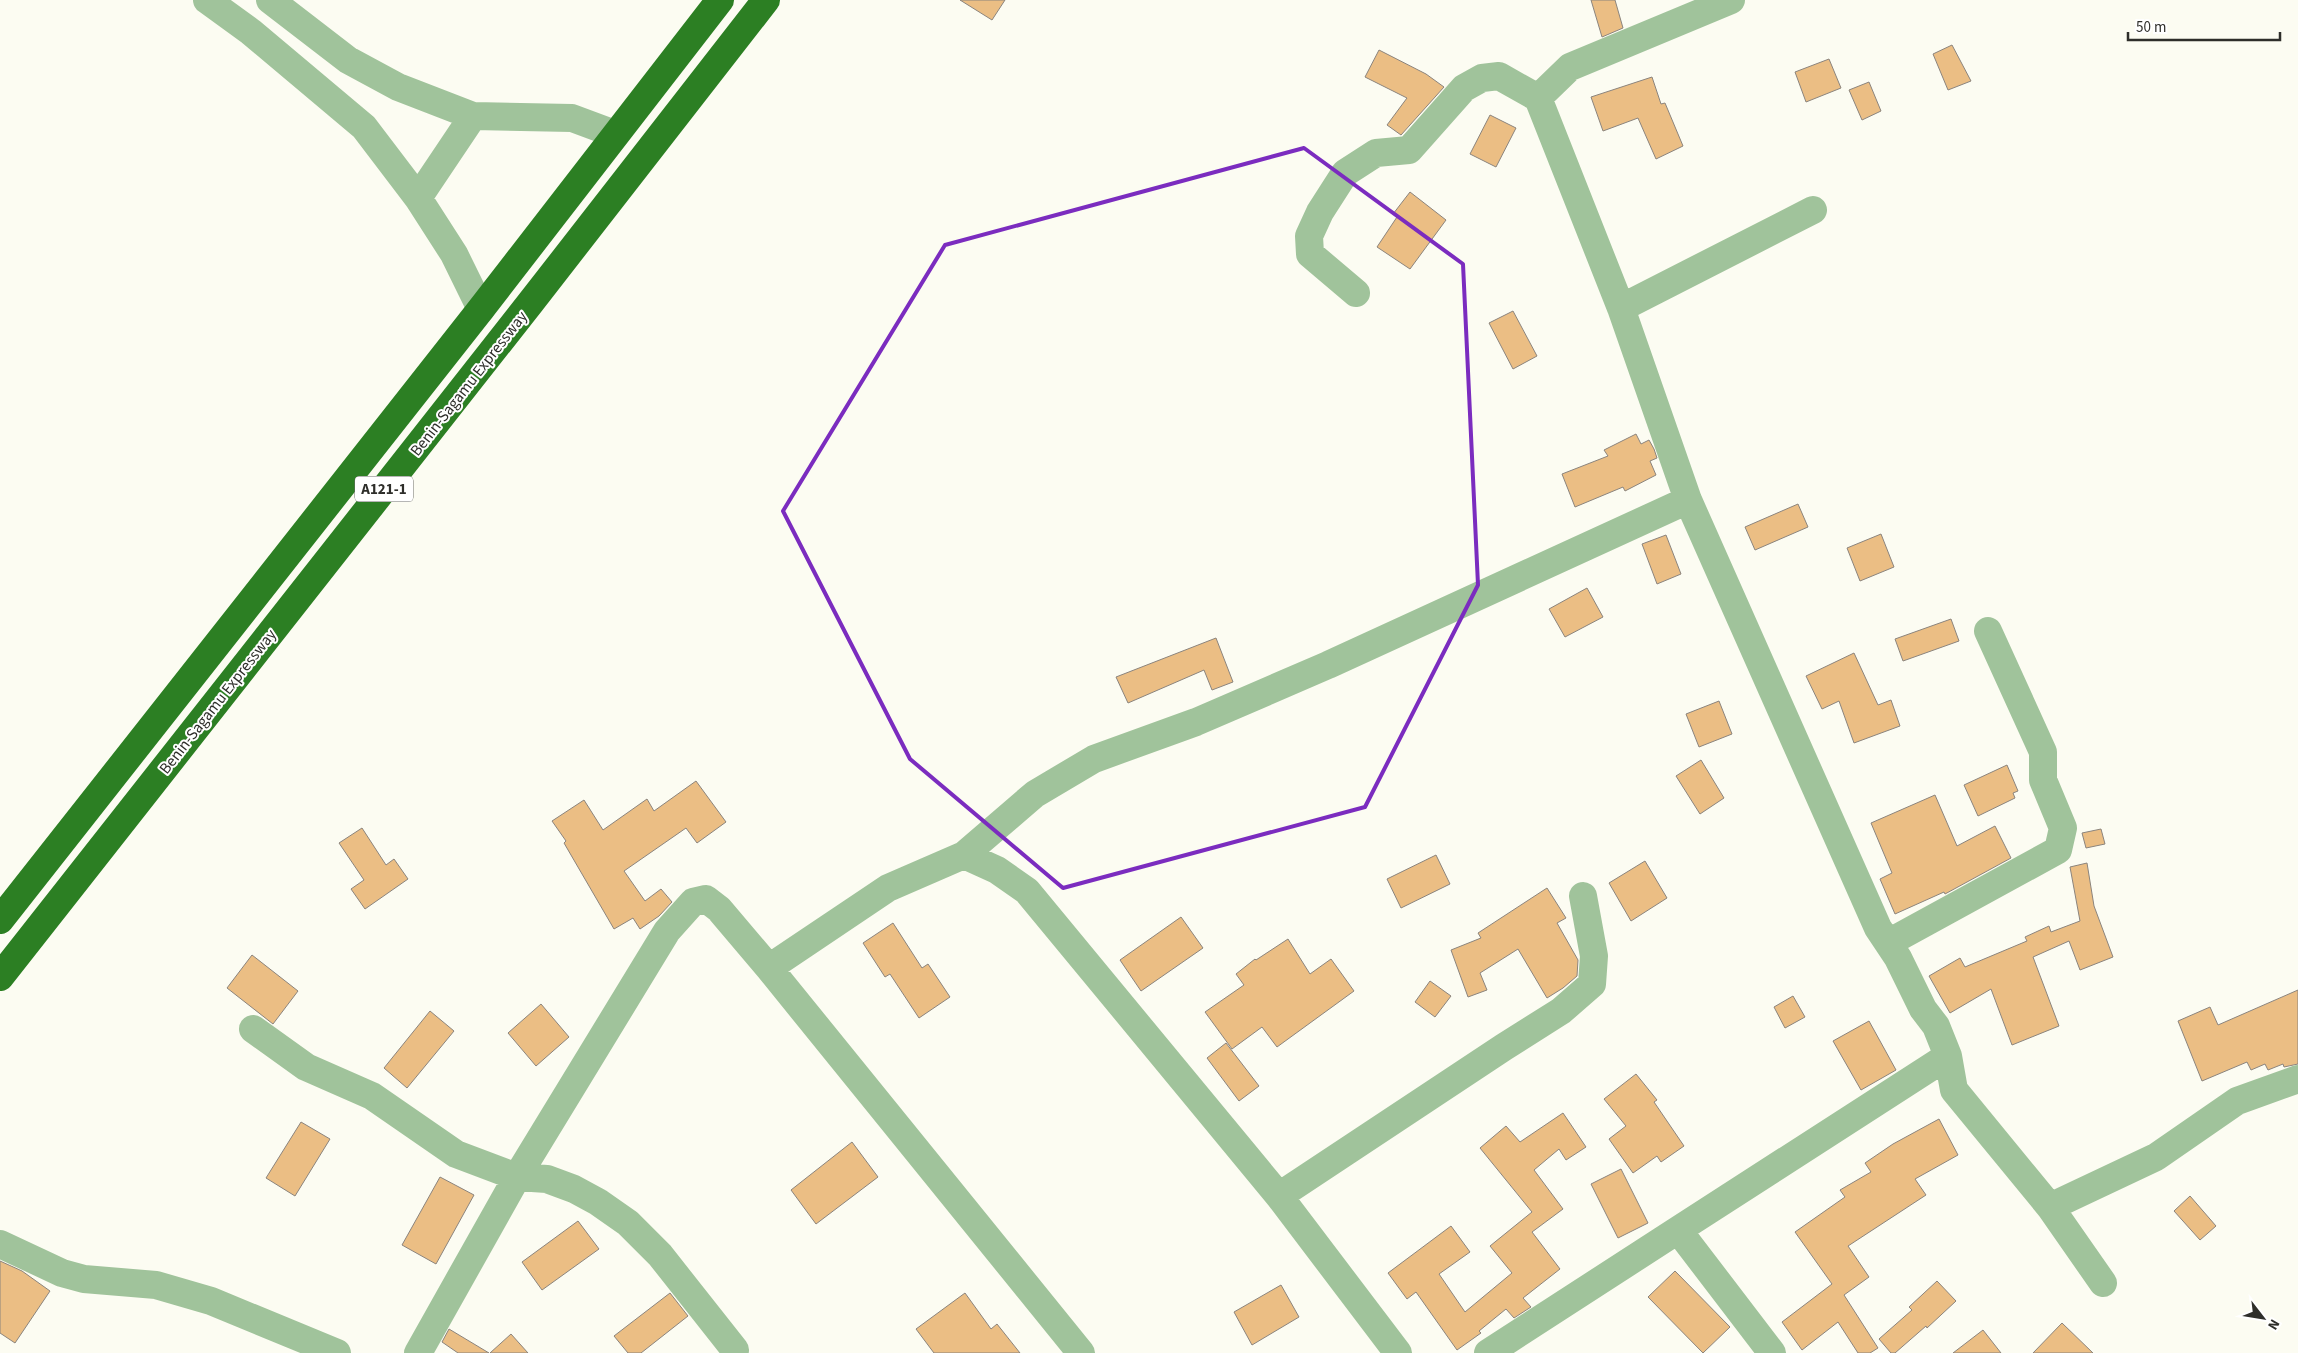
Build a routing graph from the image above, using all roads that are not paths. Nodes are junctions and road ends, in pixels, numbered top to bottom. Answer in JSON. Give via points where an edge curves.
{"nodes":[{"id":1,"x":207,"y":0,"type":"edge"},
{"id":2,"x":720,"y":0,"type":"edge"},
{"id":3,"x":766,"y":0,"type":"edge"},
{"id":4,"x":1731,"y":0,"type":"edge"},
{"id":5,"x":271,"y":1,"type":"edge"},
{"id":6,"x":251,"y":32,"type":"junction"},
{"id":7,"x":1538,"y":98,"type":"junction"},
{"id":8,"x":473,"y":116,"type":"junction"},
{"id":9,"x":615,"y":134,"type":"junction"},
{"id":10,"x":418,"y":198,"type":"junction"},
{"id":11,"x":1813,"y":210,"type":"dead end"},
{"id":12,"x":1356,"y":293,"type":"dead end"},
{"id":13,"x":1621,"y":308,"type":"junction"},
{"id":14,"x":481,"y":309,"type":"junction"},
{"id":15,"x":1688,"y":500,"type":"junction"},
{"id":16,"x":1988,"y":631,"type":"dead end"},
{"id":17,"x":964,"y":855,"type":"junction"},
{"id":18,"x":1583,"y":896,"type":"dead end"},
{"id":19,"x":0,"y":920,"type":"edge"},
{"id":20,"x":1888,"y":943,"type":"junction"},
{"id":21,"x":769,"y":968,"type":"junction"},
{"id":22,"x":0,"y":977,"type":"edge"},
{"id":23,"x":253,"y":1029,"type":"dead end"},
{"id":24,"x":1948,"y":1056,"type":"junction"},
{"id":25,"x":2298,"y":1079,"type":"edge"},
{"id":26,"x":517,"y":1178,"type":"junction"},
{"id":27,"x":1279,"y":1196,"type":"junction"},
{"id":28,"x":2050,"y":1207,"type":"junction"},
{"id":29,"x":1678,"y":1230,"type":"junction"},
{"id":30,"x":0,"y":1244,"type":"edge"},
{"id":31,"x":2103,"y":1283,"type":"dead end"},
{"id":32,"x":736,"y":1350,"type":"dead end"},
{"id":33,"x":1076,"y":1351,"type":"edge"},
{"id":34,"x":337,"y":1353,"type":"edge"},
{"id":35,"x":418,"y":1353,"type":"edge"},
{"id":36,"x":1398,"y":1353,"type":"edge"},
{"id":37,"x":1488,"y":1353,"type":"edge"},
{"id":38,"x":1772,"y":1353,"type":"edge"}],
"edges":[{"from":1,"to":6,"type":"street"},
{"from":2,"to":9,"type":"highway","number":"A121-1"},
{"from":3,"to":22,"type":"highway","name":"Benin-Sagamu Expressway","number":"A121-1"},
{"from":4,"to":7,"type":"street","via":[[1570,67]]},
{"from":5,"to":6,"type":"street"},
{"from":5,"to":8,"type":"street","via":[[348,60],[398,87]]},
{"from":6,"to":10,"type":"street","via":[[364,127]]},
{"from":7,"to":12,"type":"street","via":[[1500,76],[1482,78],[1464,88],[1409,150],[1376,153],[1345,173],[1309,236],[1310,254]]},
{"from":7,"to":13,"type":"street"},
{"from":8,"to":9,"type":"street","via":[[572,118]]},
{"from":8,"to":10,"type":"street"},
{"from":9,"to":14,"type":"highway","number":"A121-1"},
{"from":10,"to":14,"type":"street","via":[[454,254]]},
{"from":11,"to":13,"type":"street"},
{"from":13,"to":15,"type":"street"},
{"from":14,"to":19,"type":"highway","number":"A121-1"},
{"from":15,"to":17,"type":"street","via":[[1328,666],[1196,722],[1094,759],[1035,794]]},
{"from":15,"to":20,"type":"street","via":[[1878,928]]},
{"from":16,"to":20,"type":"street","via":[[2043,752],[2043,780],[2063,828],[2058,850]]},
{"from":17,"to":21,"type":"street","via":[[888,888]]},
{"from":17,"to":27,"type":"street","via":[[997,870],[1027,891]]},
{"from":18,"to":27,"type":"street","via":[[1594,956],[1592,984],[1561,1011]]},
{"from":20,"to":24,"type":"street","via":[[1923,1009],[1936,1026]]},
{"from":21,"to":26,"type":"street","via":[[719,909],[706,899],[693,902],[667,931]]},
{"from":21,"to":33,"type":"street"},
{"from":23,"to":26,"type":"street","via":[[306,1067],[372,1096],[456,1154]]},
{"from":24,"to":28,"type":"street","via":[[1954,1090]]},
{"from":24,"to":29,"type":"street"},
{"from":25,"to":28,"type":"street","via":[[2237,1100],[2156,1157]]},
{"from":26,"to":32,"type":"street","via":[[547,1179],[574,1189],[628,1223],[660,1255]]},
{"from":26,"to":35,"type":"street"},
{"from":27,"to":36,"type":"street"},
{"from":28,"to":31,"type":"street"},
{"from":29,"to":37,"type":"street"},
{"from":29,"to":38,"type":"street"},
{"from":30,"to":34,"type":"street","via":[[62,1273],[84,1279],[156,1285],[211,1301]]}]}
